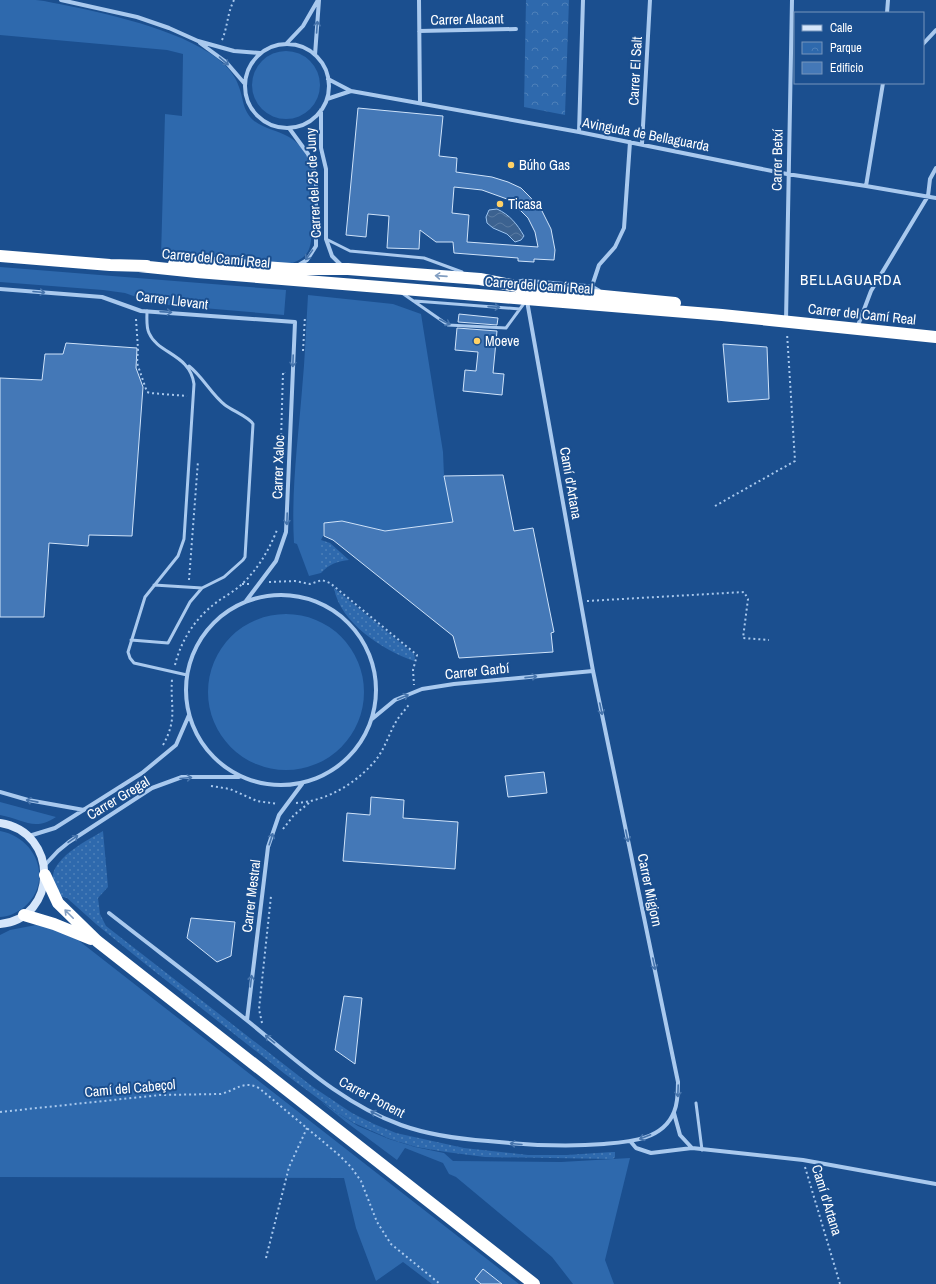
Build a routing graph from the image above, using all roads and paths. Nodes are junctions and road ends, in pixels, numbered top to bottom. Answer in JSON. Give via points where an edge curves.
{"nodes":[{"id":1,"x":61,"y":0,"type":"edge"},
{"id":2,"x":234,"y":0,"type":"edge"},
{"id":3,"x":319,"y":0,"type":"edge"},
{"id":4,"x":419,"y":0,"type":"edge"},
{"id":5,"x":584,"y":0,"type":"edge"},
{"id":6,"x":650,"y":0,"type":"edge"},
{"id":7,"x":792,"y":0,"type":"edge"},
{"id":8,"x":888,"y":0,"type":"edge"},
{"id":9,"x":887,"y":12,"type":"edge"},
{"id":10,"x":516,"y":29,"type":"dead end"},
{"id":11,"x":936,"y":30,"type":"edge"},
{"id":12,"x":419,"y":31,"type":"junction"},
{"id":13,"x":198,"y":41,"type":"junction"},
{"id":14,"x":924,"y":43,"type":"edge"},
{"id":15,"x":286,"y":44,"type":"junction"},
{"id":16,"x":219,"y":47,"type":"junction"},
{"id":17,"x":260,"y":53,"type":"junction"},
{"id":18,"x":315,"y":55,"type":"junction"},
{"id":19,"x":328,"y":79,"type":"junction"},
{"id":20,"x":245,"y":84,"type":"junction"},
{"id":21,"x":884,"y":84,"type":"edge"},
{"id":22,"x":351,"y":91,"type":"junction"},
{"id":23,"x":327,"y":99,"type":"junction"},
{"id":24,"x":420,"y":103,"type":"junction"},
{"id":25,"x":321,"y":110,"type":"junction"},
{"id":26,"x":289,"y":128,"type":"junction"},
{"id":27,"x":579,"y":132,"type":"junction"},
{"id":28,"x":630,"y":142,"type":"junction"},
{"id":29,"x":642,"y":144,"type":"junction"},
{"id":30,"x":936,"y":168,"type":"edge"},
{"id":31,"x":787,"y":174,"type":"junction"},
{"id":32,"x":866,"y":186,"type":"junction"},
{"id":33,"x":928,"y":196,"type":"junction"},
{"id":34,"x":936,"y":198,"type":"edge"},
{"id":35,"x":326,"y":239,"type":"junction"},
{"id":36,"x":0,"y":256,"type":"edge"},
{"id":37,"x":139,"y":266,"type":"junction"},
{"id":38,"x":291,"y":269,"type":"junction"},
{"id":39,"x":348,"y":269,"type":"junction"},
{"id":40,"x":480,"y":279,"type":"junction"},
{"id":41,"x":508,"y":285,"type":"junction"},
{"id":42,"x":592,"y":286,"type":"junction"},
{"id":43,"x":396,"y":288,"type":"junction"},
{"id":44,"x":0,"y":289,"type":"edge"},
{"id":45,"x":610,"y":296,"type":"junction"},
{"id":46,"x":413,"y":301,"type":"junction"},
{"id":47,"x":524,"y":304,"type":"junction"},
{"id":48,"x":147,"y":311,"type":"junction"},
{"id":49,"x":722,"y":315,"type":"junction"},
{"id":50,"x":136,"y":319,"type":"dead end"},
{"id":51,"x":786,"y":321,"type":"junction"},
{"id":52,"x":295,"y":322,"type":"joint"},
{"id":53,"x":857,"y":328,"type":"junction"},
{"id":54,"x":936,"y":336,"type":"edge"},
{"id":55,"x":183,"y":362,"type":"junction"},
{"id":56,"x":194,"y":396,"type":"junction"},
{"id":57,"x":198,"y":459,"type":"dead end"},
{"id":58,"x":715,"y":506,"type":"dead end"},
{"id":59,"x":196,"y":581,"type":"dead end"},
{"id":60,"x":260,"y":583,"type":"junction"},
{"id":61,"x":154,"y":585,"type":"junction"},
{"id":62,"x":202,"y":588,"type":"junction"},
{"id":63,"x":246,"y":601,"type":"junction"},
{"id":64,"x":580,"y":602,"type":"junction"},
{"id":65,"x":131,"y":640,"type":"junction"},
{"id":66,"x":770,"y":640,"type":"dead end"},
{"id":67,"x":593,"y":671,"type":"junction"},
{"id":68,"x":173,"y":672,"type":"junction"},
{"id":69,"x":187,"y":675,"type":"junction"},
{"id":70,"x":413,"y":692,"type":"junction"},
{"id":71,"x":189,"y":715,"type":"junction"},
{"id":72,"x":372,"y":719,"type":"junction"},
{"id":73,"x":160,"y":750,"type":"dead end"},
{"id":74,"x":240,"y":776,"type":"junction"},
{"id":75,"x":302,"y":784,"type":"junction"},
{"id":76,"x":204,"y":786,"type":"dead end"},
{"id":77,"x":0,"y":792,"type":"edge"},
{"id":78,"x":309,"y":802,"type":"junction"},
{"id":79,"x":287,"y":804,"type":"junction"},
{"id":80,"x":85,"y":810,"type":"junction"},
{"id":81,"x":0,"y":823,"type":"edge"},
{"id":82,"x":281,"y":834,"type":"dead end"},
{"id":83,"x":29,"y":836,"type":"junction"},
{"id":84,"x":45,"y":870,"type":"junction"},
{"id":85,"x":272,"y":892,"type":"dead end"},
{"id":86,"x":109,"y":913,"type":"dead end"},
{"id":87,"x":24,"y":915,"type":"junction"},
{"id":88,"x":2,"y":925,"type":"edge"},
{"id":89,"x":97,"y":942,"type":"junction"},
{"id":90,"x":247,"y":1020,"type":"junction"},
{"id":91,"x":264,"y":1027,"type":"dead end"},
{"id":92,"x":696,"y":1103,"type":"dead end"},
{"id":93,"x":0,"y":1112,"type":"edge"},
{"id":94,"x":674,"y":1113,"type":"junction"},
{"id":95,"x":306,"y":1128,"type":"junction"},
{"id":96,"x":631,"y":1142,"type":"junction"},
{"id":97,"x":692,"y":1148,"type":"junction"},
{"id":98,"x":702,"y":1150,"type":"junction"},
{"id":99,"x":803,"y":1160,"type":"junction"},
{"id":100,"x":936,"y":1184,"type":"edge"},
{"id":101,"x":266,"y":1258,"type":"dead end"},
{"id":102,"x":440,"y":1284,"type":"edge"},
{"id":103,"x":534,"y":1284,"type":"edge"},
{"id":104,"x":840,"y":1284,"type":"edge"}],
"edges":[{"from":1,"to":13,"type":"street","via":[[136,17]]},
{"from":2,"to":16,"type":"path","via":[[230,8],[227,29]]},
{"from":3,"to":15,"type":"street","via":[[303,26]]},
{"from":18,"to":3,"type":"street","one_way":true},
{"from":4,"to":12,"type":"street"},
{"from":5,"to":27,"type":"street"},
{"from":6,"to":29,"type":"street","name":"Carrer El Salt"},
{"from":7,"to":31,"type":"street","name":"Carrer Betxí"},
{"from":8,"to":9,"type":"street"},
{"from":10,"to":12,"type":"street","name":"Carrer Alacant"},
{"from":11,"to":14,"type":"street"},
{"from":12,"to":24,"type":"street"},
{"from":13,"to":16,"type":"street"},
{"from":13,"to":20,"type":"street","one_way":true,"via":[[226,62]]},
{"from":15,"to":17,"type":"street","via":[[272,46]]},
{"from":15,"to":18,"type":"street","via":[[296,45]]},
{"from":16,"to":17,"type":"street"},
{"from":17,"to":20,"type":"street","via":[[252,62]]},
{"from":18,"to":19,"type":"street","via":[[324,66]]},
{"from":19,"to":22,"type":"street","name":"Avinguda de Bellaguarda"},
{"from":19,"to":23,"type":"street"},
{"from":20,"to":26,"type":"street","via":[[247,98],[253,111],[275,126]]},
{"from":21,"to":32,"type":"street"},
{"from":22,"to":23,"type":"street","name":"Avinguda de Bellaguarda"},
{"from":22,"to":24,"type":"street","name":"Avinguda de Bellaguarda"},
{"from":23,"to":25,"type":"street"},
{"from":24,"to":27,"type":"street","name":"Avinguda de Bellaguarda"},
{"from":25,"to":26,"type":"street","via":[[312,120],[301,126]]},
{"from":25,"to":35,"type":"street","name":"Carrer del 25 de Juny","via":[[321,148],[326,168]]},
{"from":26,"to":38,"type":"street","name":"Carrer del 25 de Juny","one_way":true,"via":[[308,154],[316,176],[316,246],[307,260]]},
{"from":27,"to":28,"type":"street","name":"Avinguda de Bellaguarda"},
{"from":28,"to":29,"type":"street","name":"Avinguda de Bellaguarda"},
{"from":28,"to":42,"type":"street","via":[[624,228],[615,247],[599,264]]},
{"from":29,"to":31,"type":"street","name":"Avinguda de Bellaguarda"},
{"from":30,"to":33,"type":"street","via":[[930,179]]},
{"from":31,"to":32,"type":"street","name":"Avinguda de Bellaguarda"},
{"from":31,"to":51,"type":"street","name":"Carrer Betxí"},
{"from":32,"to":33,"type":"street","name":"Avinguda de Bellaguarda"},
{"from":33,"to":34,"type":"street","name":"Avinguda de Bellaguarda"},
{"from":33,"to":53,"type":"street","via":[[871,291]]},
{"from":35,"to":39,"type":"street","name":"Carrer del 25 de Juny","via":[[332,256]]},
{"from":35,"to":40,"type":"lane","via":[[350,251],[424,258]]},
{"from":36,"to":37,"type":"highway"},
{"from":37,"to":38,"type":"highway","via":[[199,262]]},
{"from":37,"to":43,"type":"highway","name":"Carrer del Camí Real"},
{"from":38,"to":39,"type":"highway"},
{"from":40,"to":39,"type":"highway","one_way":true},
{"from":40,"to":41,"type":"highway"},
{"from":41,"to":42,"type":"lane","via":[[524,280]]},
{"from":41,"to":45,"type":"highway"},
{"from":42,"to":45,"type":"lane"},
{"from":43,"to":46,"type":"lane"},
{"from":43,"to":47,"type":"highway","name":"Carrer del Camí Real"},
{"from":44,"to":48,"type":"street","name":"Carrer Llevant","one_way":true,"via":[[102,297]]},
{"from":45,"to":49,"type":"highway","via":[[691,304]]},
{"from":46,"to":47,"type":"lane","one_way":true},
{"from":46,"to":47,"type":"lane","one_way":true,"via":[[448,325],[506,328]]},
{"from":47,"to":49,"type":"highway","name":"Carrer del Camí Real"},
{"from":47,"to":64,"type":"street","name":"Camí d'Artana"},
{"from":48,"to":52,"type":"street","name":"Carrer Llevant","one_way":true},
{"from":48,"to":55,"type":"lane","via":[[147,328],[151,337]]},
{"from":49,"to":51,"type":"highway","name":"Carrer del Camí Real"},
{"from":50,"to":56,"type":"path","via":[[137,363],[147,392]]},
{"from":51,"to":53,"type":"highway","name":"Carrer del Camí Real"},
{"from":51,"to":58,"type":"path","via":[[795,461]]},
{"from":52,"to":60,"type":"street","name":"Carrer Xaloc","one_way":true,"via":[[286,532],[276,561]]},
{"from":53,"to":54,"type":"highway","name":"Carrer del Camí Real"},
{"from":55,"to":56,"type":"lane","via":[[194,379]]},
{"from":55,"to":62,"type":"lane","via":[[201,377],[224,404],[253,424],[245,557],[224,577]]},
{"from":56,"to":61,"type":"lane","via":[[184,539],[178,556]]},
{"from":57,"to":59,"type":"path","via":[[189,580]]},
{"from":60,"to":63,"type":"street","name":"Carrer Xaloc"},
{"from":60,"to":68,"type":"path","via":[[242,584],[202,615],[183,642]]},
{"from":60,"to":70,"type":"path","via":[[287,581],[310,584],[322,580],[330,583],[417,655],[413,670]]},
{"from":61,"to":62,"type":"lane"},
{"from":61,"to":65,"type":"lane","via":[[145,597]]},
{"from":62,"to":65,"type":"lane","via":[[190,602],[168,643]]},
{"from":63,"to":69,"type":"street","via":[[218,618],[197,644]]},
{"from":63,"to":72,"type":"street","via":[[276,595],[298,597],[334,611],[356,632],[371,659],[376,689]]},
{"from":64,"to":66,"type":"path","via":[[744,592],[748,599],[743,638]]},
{"from":64,"to":67,"type":"street","name":"Camí d'Artana"},
{"from":65,"to":68,"type":"lane","via":[[128,652],[134,663]]},
{"from":70,"to":67,"type":"street","name":"Carrer Garbí","one_way":true,"via":[[454,684]]},
{"from":67,"to":94,"type":"street","name":"Carrer Migjorn","one_way":true,"via":[[678,1082],[678,1099]]},
{"from":68,"to":69,"type":"lane"},
{"from":68,"to":73,"type":"path","via":[[172,724]]},
{"from":69,"to":71,"type":"street"},
{"from":72,"to":70,"type":"street","name":"Carrer Garbí","one_way":true,"via":[[395,700]]},
{"from":70,"to":78,"type":"path","via":[[411,701],[376,760],[342,790]]},
{"from":71,"to":74,"type":"street","via":[[200,740],[217,761]]},
{"from":71,"to":80,"type":"street","name":"Carrer Gregal","via":[[176,745],[142,773]]},
{"from":72,"to":75,"type":"street","via":[[361,742],[345,761],[325,775]]},
{"from":74,"to":75,"type":"street","via":[[270,785]]},
{"from":84,"to":74,"type":"street","name":"Carrer Gregal","one_way":true,"via":[[58,851],[69,842],[152,788],[182,777]]},
{"from":75,"to":79,"type":"street","name":"Carrer Mestral"},
{"from":76,"to":79,"type":"path","via":[[230,789],[257,801]]},
{"from":80,"to":77,"type":"street","one_way":true,"via":[[28,800]]},
{"from":78,"to":79,"type":"path"},
{"from":78,"to":82,"type":"path","via":[[294,815]]},
{"from":90,"to":79,"type":"street","name":"Carrer Mestral","one_way":true,"via":[[268,847],[279,815]]},
{"from":80,"to":83,"type":"street","name":"Carrer Gregal","via":[[55,828]]},
{"from":81,"to":83,"type":"main road","via":[[16,827]]},
{"from":83,"to":84,"type":"main road","via":[[39,849]]},
{"from":84,"to":87,"type":"main road","via":[[42,890],[35,904]]},
{"from":89,"to":84,"type":"highway","one_way":true,"via":[[58,903]]},
{"from":85,"to":91,"type":"path","via":[[259,1009]]},
{"from":86,"to":90,"type":"street","name":"Carrer Ponent"},
{"from":87,"to":88,"type":"main road"},
{"from":87,"to":89,"type":"highway"},
{"from":89,"to":103,"type":"highway"},
{"from":96,"to":90,"type":"street","name":"Carrer Ponent","one_way":true,"via":[[573,1146],[522,1145],[440,1136],[412,1129],[377,1115],[334,1091]]},
{"from":92,"to":98,"type":"lane"},
{"from":93,"to":95,"type":"path","name":"Camí del Cabeçol","via":[[160,1095],[220,1094],[245,1084],[259,1088]]},
{"from":94,"to":96,"type":"street","name":"Carrer Ponent","one_way":true,"via":[[667,1124],[655,1133]]},
{"from":94,"to":97,"type":"street","via":[[680,1135]]},
{"from":95,"to":101,"type":"path","via":[[289,1167]]},
{"from":95,"to":102,"type":"path","via":[[351,1166],[364,1188],[377,1222],[391,1244]]},
{"from":96,"to":97,"type":"street","name":"Camí d'Artana","via":[[636,1148],[651,1152]]},
{"from":97,"to":98,"type":"street","name":"Camí d'Artana"},
{"from":98,"to":99,"type":"street","name":"Camí d'Artana"},
{"from":99,"to":100,"type":"street"},
{"from":99,"to":104,"type":"path","name":"Camí d'Artana"}]}
